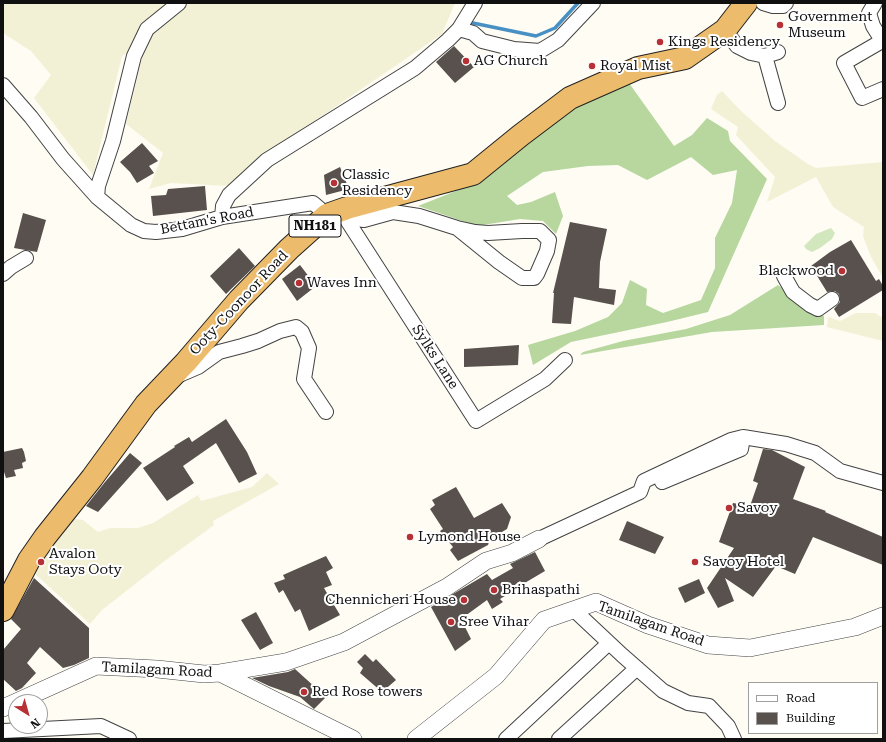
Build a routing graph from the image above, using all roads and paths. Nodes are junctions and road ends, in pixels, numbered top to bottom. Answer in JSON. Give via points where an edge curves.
{"nodes":[{"id":1,"x":179,"y":3,"type":"edge"},
{"id":2,"x":475,"y":3,"type":"edge"},
{"id":3,"x":593,"y":3,"type":"edge"},
{"id":4,"x":746,"y":3,"type":"edge"},
{"id":5,"x":763,"y":3,"type":"edge"},
{"id":6,"x":786,"y":3,"type":"edge"},
{"id":7,"x":875,"y":3,"type":"edge"},
{"id":8,"x":460,"y":29,"type":"junction"},
{"id":9,"x":725,"y":30,"type":"junction"},
{"id":10,"x":883,"y":42,"type":"edge"},
{"id":11,"x":778,"y":52,"type":"dead end"},
{"id":12,"x":765,"y":56,"type":"junction"},
{"id":13,"x":3,"y":85,"type":"edge"},
{"id":14,"x":883,"y":89,"type":"edge"},
{"id":15,"x":778,"y":103,"type":"dead end"},
{"id":16,"x":97,"y":197,"type":"junction"},
{"id":17,"x":336,"y":216,"type":"junction"},
{"id":18,"x":222,"y":217,"type":"junction"},
{"id":19,"x":457,"y":228,"type":"junction"},
{"id":20,"x":26,"y":258,"type":"dead end"},
{"id":21,"x":3,"y":274,"type":"edge"},
{"id":22,"x":784,"y":276,"type":"dead end"},
{"id":23,"x":832,"y":299,"type":"dead end"},
{"id":24,"x":565,"y":360,"type":"dead end"},
{"id":25,"x":171,"y":378,"type":"junction"},
{"id":26,"x":326,"y":412,"type":"dead end"},
{"id":27,"x":883,"y":483,"type":"edge"},
{"id":28,"x":539,"y":539,"type":"joint"},
{"id":29,"x":3,"y":610,"type":"edge"},
{"id":30,"x":574,"y":610,"type":"junction"},
{"id":31,"x":883,"y":616,"type":"edge"},
{"id":32,"x":609,"y":643,"type":"junction"},
{"id":33,"x":637,"y":668,"type":"junction"},
{"id":34,"x":220,"y":673,"type":"junction"},
{"id":35,"x":3,"y":708,"type":"edge"},
{"id":36,"x":3,"y":731,"type":"edge"},
{"id":37,"x":129,"y":739,"type":"edge"},
{"id":38,"x":353,"y":739,"type":"edge"},
{"id":39,"x":416,"y":739,"type":"edge"},
{"id":40,"x":506,"y":739,"type":"edge"},
{"id":41,"x":559,"y":739,"type":"edge"},
{"id":42,"x":734,"y":739,"type":"edge"}],
"edges":[{"from":1,"to":16,"type":"street","via":[[147,29],[134,56]]},
{"from":2,"to":8,"type":"street"},
{"from":3,"to":8,"type":"street","via":[[558,40],[540,51],[514,49],[482,41],[473,33]]},
{"from":4,"to":9,"type":"highway","name":"Ooty-Coonoor Road","number":"NH181"},
{"from":5,"to":6,"type":"street","via":[[778,6]]},
{"from":7,"to":10,"type":"street","via":[[869,13],[873,26]]},
{"from":8,"to":18,"type":"street","via":[[415,68],[267,160],[230,196],[223,206]]},
{"from":9,"to":12,"type":"street","via":[[737,46]]},
{"from":9,"to":17,"type":"highway","name":"Ooty-Coonoor Road","number":"NH181","via":[[685,58],[638,68],[570,98],[473,174],[347,208]]},
{"from":10,"to":14,"type":"street","via":[[844,63],[862,98]]},
{"from":11,"to":12,"type":"street"},
{"from":12,"to":15,"type":"street"},
{"from":13,"to":16,"type":"street","name":"Bettam's Road","via":[[62,159]]},
{"from":16,"to":18,"type":"street","name":"Bettam's Road","via":[[131,225],[144,232],[182,229]]},
{"from":17,"to":18,"type":"street","name":"Bettam's Road","via":[[313,203]]},
{"from":17,"to":19,"type":"street","via":[[364,220],[393,212],[419,216]]},
{"from":17,"to":24,"type":"street","name":"Sylks Lane","via":[[476,421],[545,379]]},
{"from":17,"to":25,"type":"highway","name":"Ooty-Coonoor Road","number":"NH181","via":[[289,249],[239,300]]},
{"from":19,"to":19,"type":"street","via":[[488,233],[540,231],[549,240],[547,251],[534,278],[522,278]]},
{"from":20,"to":21,"type":"street"},
{"from":22,"to":23,"type":"street","via":[[792,292],[818,309]]},
{"from":25,"to":26,"type":"street","via":[[198,367],[219,352],[296,327],[302,332],[309,348],[304,379]]},
{"from":25,"to":29,"type":"highway","name":"Ooty-Coonoor Road","number":"NH181","via":[[146,404],[44,538],[29,560]]},
{"from":27,"to":28,"type":"street","via":[[840,471],[815,453],[786,444],[743,437],[731,440],[644,482],[640,492]]},
{"from":28,"to":34,"type":"street","via":[[512,553],[486,562],[344,642],[286,662]]},
{"from":30,"to":31,"type":"street","name":"Tamilagam Road","via":[[596,602],[648,625],[708,645],[750,648],[855,627]]},
{"from":30,"to":32,"type":"street"},
{"from":30,"to":39,"type":"street","name":"Tamilagam Road","via":[[544,620],[496,676]]},
{"from":32,"to":33,"type":"street"},
{"from":32,"to":40,"type":"street"},
{"from":33,"to":41,"type":"street"},
{"from":33,"to":42,"type":"street","via":[[663,691],[688,703],[709,706],[728,726]]},
{"from":34,"to":35,"type":"street","name":"Tamilagam Road","via":[[96,666]]},
{"from":34,"to":38,"type":"street","name":"Tamilagam Road"},
{"from":36,"to":37,"type":"street","via":[[101,726]]}]}
